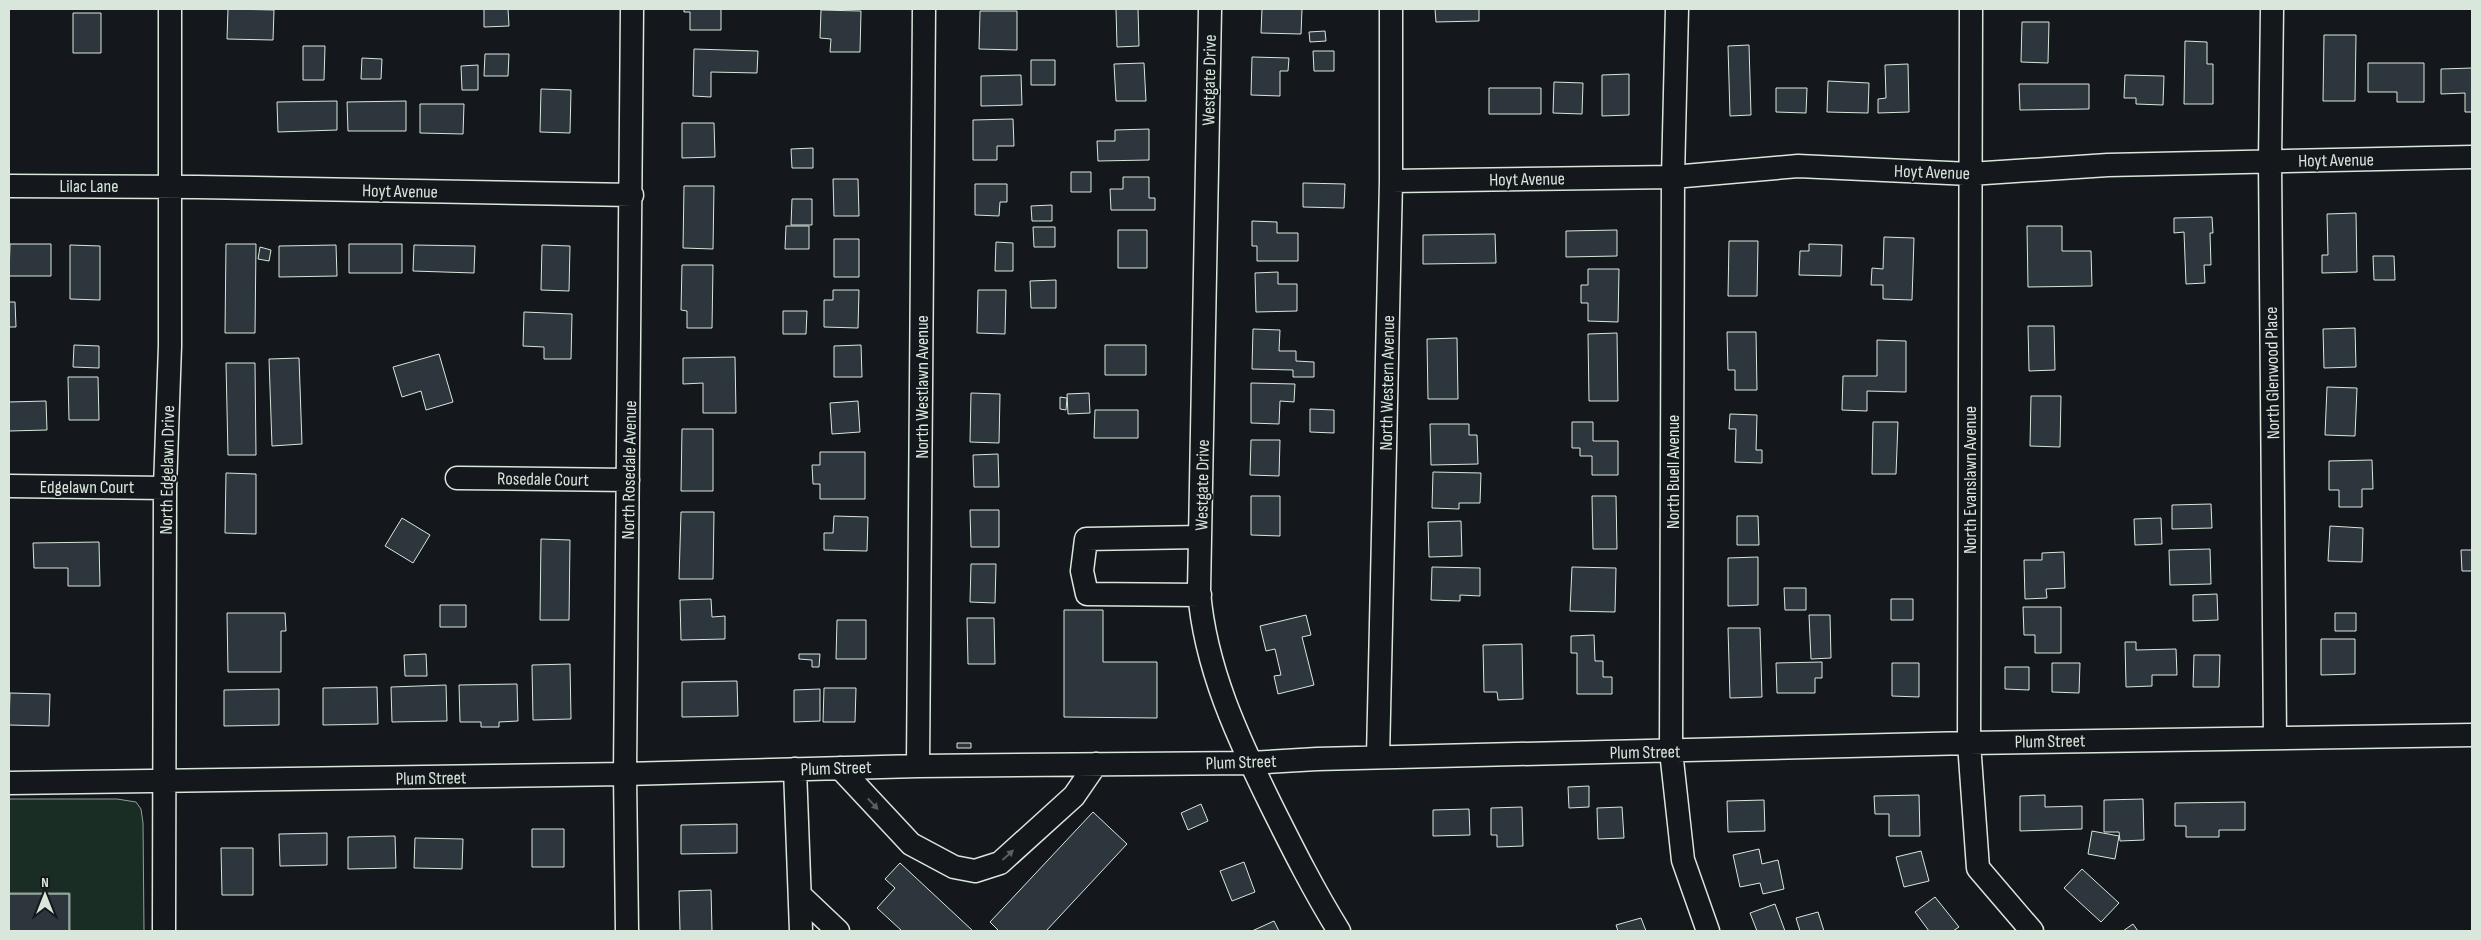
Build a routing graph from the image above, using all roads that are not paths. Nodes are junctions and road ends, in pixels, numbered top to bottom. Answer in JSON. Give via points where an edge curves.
{"nodes":[{"id":1,"x":170,"y":9,"type":"edge"},
{"id":2,"x":632,"y":9,"type":"edge"},
{"id":3,"x":924,"y":9,"type":"edge"},
{"id":4,"x":1210,"y":9,"type":"edge"},
{"id":5,"x":1391,"y":9,"type":"edge"},
{"id":6,"x":1676,"y":9,"type":"edge"},
{"id":7,"x":1971,"y":9,"type":"edge"},
{"id":8,"x":2272,"y":9,"type":"edge"},
{"id":9,"x":2472,"y":157,"type":"edge"},
{"id":10,"x":2270,"y":161,"type":"junction"},
{"id":11,"x":1970,"y":174,"type":"junction"},
{"id":12,"x":1673,"y":177,"type":"junction"},
{"id":13,"x":1392,"y":181,"type":"junction"},
{"id":14,"x":9,"y":186,"type":"edge"},
{"id":15,"x":169,"y":186,"type":"junction"},
{"id":16,"x":632,"y":195,"type":"junction"},
{"id":17,"x":457,"y":478,"type":"dead end"},
{"id":18,"x":628,"y":480,"type":"junction"},
{"id":19,"x":9,"y":486,"type":"edge"},
{"id":20,"x":165,"y":488,"type":"junction"},
{"id":21,"x":1200,"y":536,"type":"junction"},
{"id":22,"x":1200,"y":595,"type":"junction"},
{"id":23,"x":2472,"y":735,"type":"edge"},
{"id":24,"x":2275,"y":738,"type":"junction"},
{"id":25,"x":1969,"y":743,"type":"junction"},
{"id":26,"x":1671,"y":752,"type":"junction"},
{"id":27,"x":1378,"y":757,"type":"junction"},
{"id":28,"x":1250,"y":763,"type":"junction"},
{"id":29,"x":1096,"y":764,"type":"junction"},
{"id":30,"x":918,"y":766,"type":"junction"},
{"id":31,"x":840,"y":768,"type":"junction"},
{"id":32,"x":795,"y":769,"type":"junction"},
{"id":33,"x":626,"y":774,"type":"junction"},
{"id":34,"x":9,"y":782,"type":"edge"},
{"id":35,"x":164,"y":782,"type":"junction"},
{"id":36,"x":800,"y":895,"type":"junction"},
{"id":37,"x":164,"y":931,"type":"edge"},
{"id":38,"x":627,"y":931,"type":"edge"},
{"id":39,"x":802,"y":931,"type":"edge"},
{"id":40,"x":838,"y":931,"type":"edge"},
{"id":41,"x":1339,"y":931,"type":"edge"},
{"id":42,"x":1708,"y":931,"type":"edge"},
{"id":43,"x":2032,"y":931,"type":"edge"}],
"edges":[{"from":1,"to":15,"type":"street","name":"North Edgelawn Drive"},
{"from":2,"to":16,"type":"street","name":"North Rosedale Avenue"},
{"from":3,"to":30,"type":"street","name":"North Westlawn Avenue"},
{"from":4,"to":21,"type":"street","name":"Westgate Drive"},
{"from":5,"to":13,"type":"street","name":"North Western Avenue"},
{"from":6,"to":12,"type":"street","name":"North Buell Avenue"},
{"from":7,"to":11,"type":"street","name":"North Evanslawn Avenue"},
{"from":8,"to":10,"type":"street","name":"North Glenwood Place"},
{"from":9,"to":10,"type":"street","name":"Hoyt Avenue"},
{"from":10,"to":11,"type":"street","name":"Hoyt Avenue","via":[[2108,165]]},
{"from":10,"to":24,"type":"street","name":"North Glenwood Place"},
{"from":11,"to":12,"type":"street","name":"Hoyt Avenue","via":[[1798,166]]},
{"from":11,"to":25,"type":"street","name":"North Evanslawn Avenue"},
{"from":12,"to":13,"type":"street","name":"Hoyt Avenue"},
{"from":12,"to":26,"type":"street","name":"North Buell Avenue"},
{"from":13,"to":27,"type":"street","name":"North Western Avenue"},
{"from":14,"to":15,"type":"street","name":"Lilac Lane"},
{"from":15,"to":16,"type":"street","name":"Hoyt Avenue"},
{"from":15,"to":20,"type":"street","name":"North Edgelawn Drive","via":[[170,346]]},
{"from":16,"to":18,"type":"street","name":"North Rosedale Avenue"},
{"from":17,"to":18,"type":"street","name":"Rosedale Court"},
{"from":18,"to":33,"type":"street","name":"North Rosedale Avenue"},
{"from":19,"to":20,"type":"street","name":"Edgelawn Court"},
{"from":20,"to":35,"type":"street","name":"North Edgelawn Drive"},
{"from":21,"to":22,"type":"street","name":"Westgate Drive"},
{"from":21,"to":22,"type":"street","via":[[1086,538],[1082,571],[1087,594]]},
{"from":22,"to":28,"type":"street","name":"Westgate Drive","via":[[1204,633],[1214,670]]},
{"from":23,"to":24,"type":"street","name":"Plum Street"},
{"from":24,"to":25,"type":"street","name":"Plum Street"},
{"from":25,"to":26,"type":"street","name":"Plum Street"},
{"from":25,"to":43,"type":"street","name":"North Evanslawn Avenue","via":[[1978,868]]},
{"from":26,"to":27,"type":"street","name":"Plum Street"},
{"from":26,"to":42,"type":"street","name":"North Buell Avenue","via":[[1683,860]]},
{"from":27,"to":28,"type":"street","name":"Plum Street"},
{"from":28,"to":29,"type":"street","name":"Plum Street"},
{"from":28,"to":41,"type":"street","name":"Westgate Drive","via":[[1314,891]]},
{"from":29,"to":30,"type":"street","name":"Plum Street"},
{"from":31,"to":29,"type":"street","one_way":true,"via":[[911,844],[954,867],[975,871],[1000,863],[1074,796]]},
{"from":30,"to":31,"type":"street","name":"Plum Street"},
{"from":31,"to":32,"type":"street","name":"Plum Street"},
{"from":32,"to":33,"type":"street","name":"Plum Street"},
{"from":32,"to":36,"type":"street"},
{"from":33,"to":35,"type":"street","name":"Plum Street"},
{"from":33,"to":38,"type":"street","name":"North Rosedale Avenue"},
{"from":34,"to":35,"type":"street","name":"Plum Street"},
{"from":35,"to":37,"type":"street","name":"North Edgelawn Drive"},
{"from":36,"to":39,"type":"street"},
{"from":36,"to":40,"type":"street"}]}
